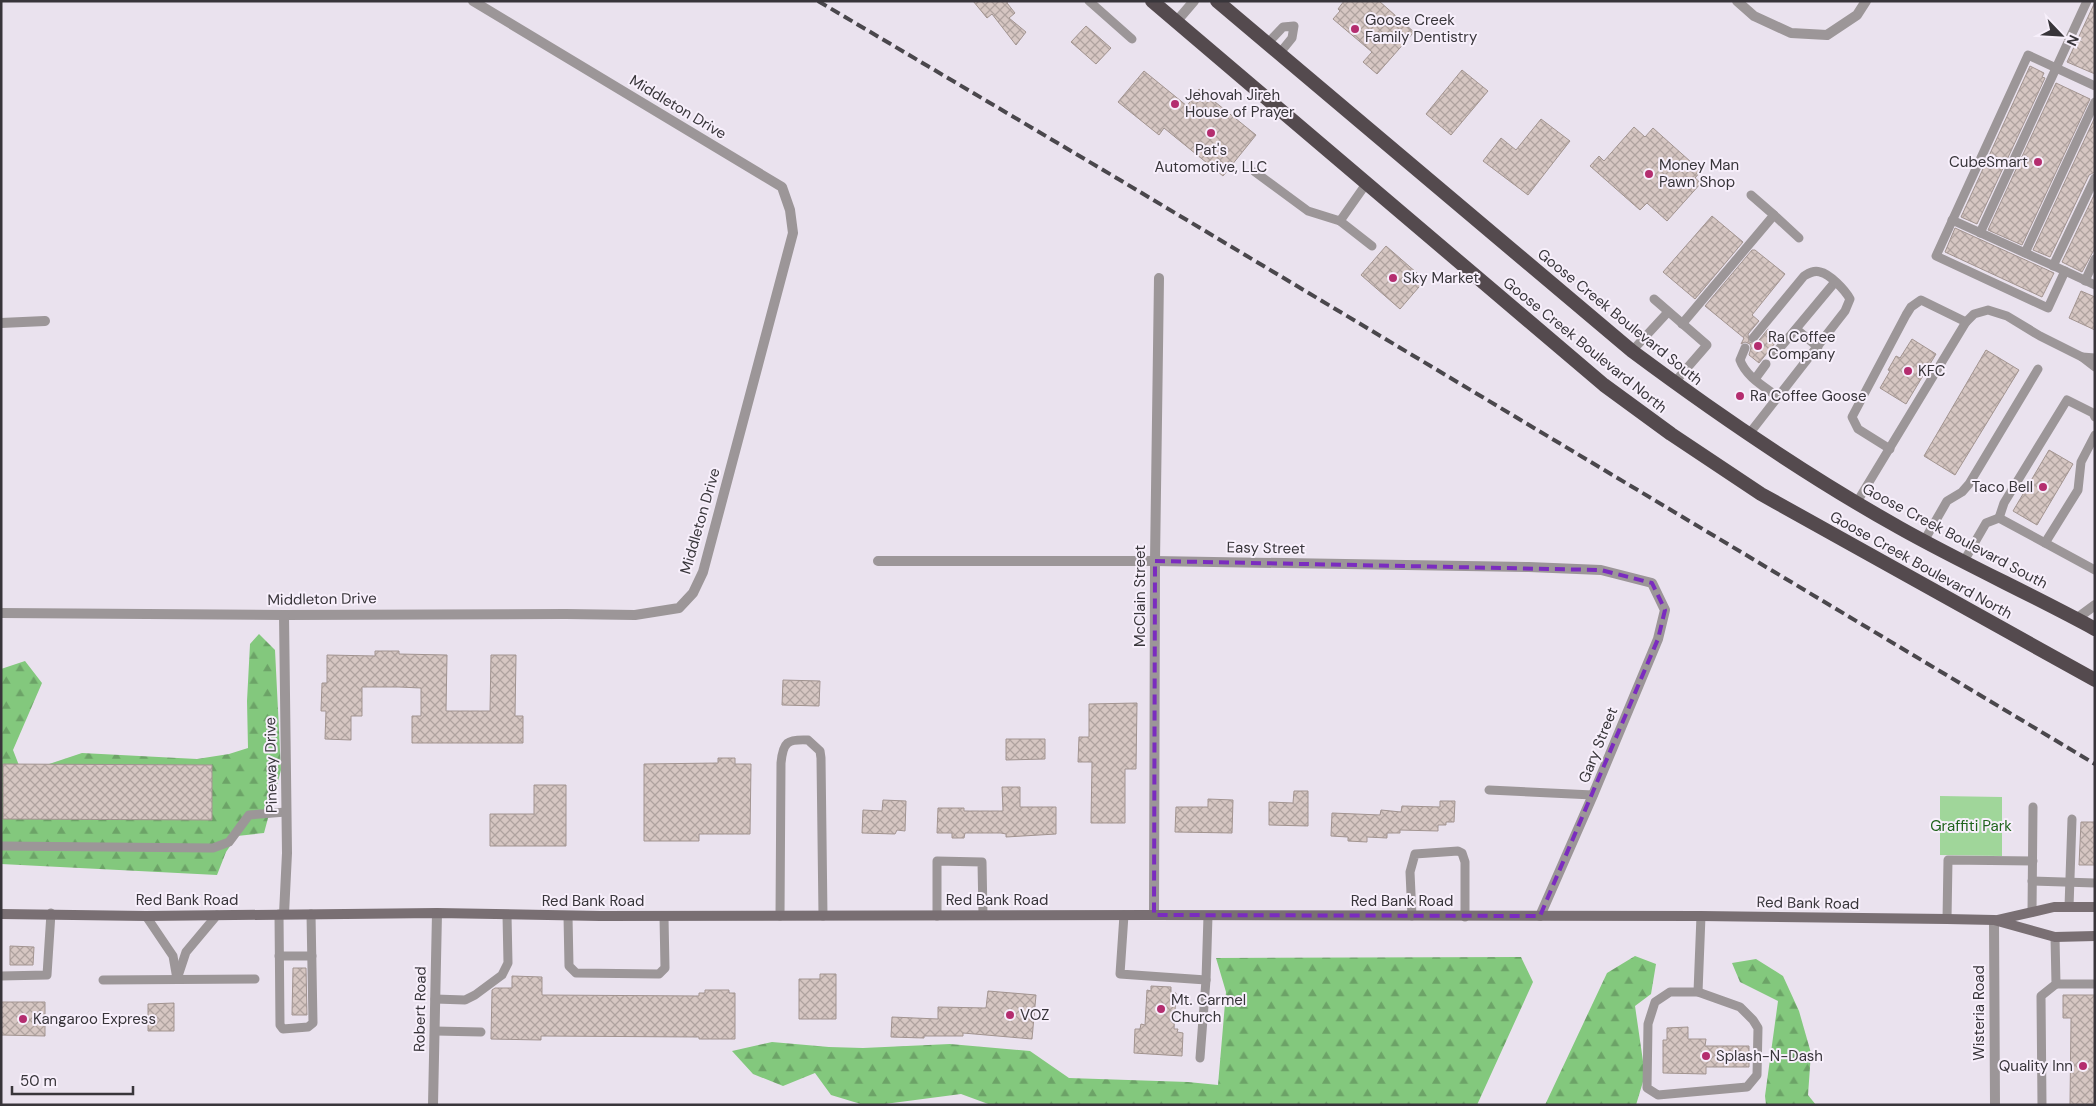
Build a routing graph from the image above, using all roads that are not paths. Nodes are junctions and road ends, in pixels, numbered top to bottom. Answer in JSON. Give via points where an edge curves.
{"nodes":[{"id":1,"x":473,"y":1,"type":"edge"},
{"id":2,"x":1089,"y":1,"type":"edge"},
{"id":3,"x":1152,"y":1,"type":"edge"},
{"id":4,"x":1194,"y":1,"type":"edge"},
{"id":5,"x":1217,"y":1,"type":"edge"},
{"id":6,"x":1737,"y":1,"type":"edge"},
{"id":7,"x":1866,"y":1,"type":"edge"},
{"id":8,"x":2087,"y":1,"type":"edge"},
{"id":9,"x":1176,"y":22,"type":"junction"},
{"id":10,"x":1132,"y":39,"type":"dead end"},
{"id":11,"x":1268,"y":44,"type":"junction"},
{"id":12,"x":1279,"y":54,"type":"junction"},
{"id":13,"x":2056,"y":68,"type":"junction"},
{"id":14,"x":2095,"y":86,"type":"edge"},
{"id":15,"x":2095,"y":102,"type":"edge"},
{"id":16,"x":1256,"y":172,"type":"dead end"},
{"id":17,"x":2095,"y":178,"type":"edge"},
{"id":18,"x":1366,"y":184,"type":"junction"},
{"id":19,"x":1751,"y":195,"type":"dead end"},
{"id":20,"x":1774,"y":215,"type":"junction"},
{"id":21,"x":1952,"y":220,"type":"junction"},
{"id":22,"x":1340,"y":221,"type":"junction"},
{"id":23,"x":1980,"y":233,"type":"junction"},
{"id":24,"x":1799,"y":238,"type":"dead end"},
{"id":25,"x":1372,"y":246,"type":"dead end"},
{"id":26,"x":2025,"y":253,"type":"junction"},
{"id":27,"x":2095,"y":259,"type":"edge"},
{"id":28,"x":2054,"y":266,"type":"junction"},
{"id":29,"x":2065,"y":271,"type":"junction"},
{"id":30,"x":1159,"y":278,"type":"dead end"},
{"id":31,"x":2085,"y":281,"type":"junction"},
{"id":32,"x":1834,"y":282,"type":"junction"},
{"id":33,"x":2095,"y":285,"type":"edge"},
{"id":34,"x":1654,"y":300,"type":"dead end"},
{"id":35,"x":1668,"y":312,"type":"junction"},
{"id":36,"x":44,"y":321,"type":"dead end"},
{"id":37,"x":1966,"y":322,"type":"junction"},
{"id":38,"x":1,"y":323,"type":"edge"},
{"id":39,"x":1682,"y":324,"type":"junction"},
{"id":40,"x":1796,"y":329,"type":"junction"},
{"id":41,"x":1753,"y":338,"type":"dead end"},
{"id":42,"x":1818,"y":347,"type":"junction"},
{"id":43,"x":1745,"y":348,"type":"dead end"},
{"id":44,"x":1632,"y":351,"type":"junction"},
{"id":45,"x":1774,"y":355,"type":"dead end"},
{"id":46,"x":2082,"y":357,"type":"junction"},
{"id":47,"x":2095,"y":358,"type":"edge"},
{"id":48,"x":1766,"y":364,"type":"dead end"},
{"id":49,"x":2095,"y":367,"type":"edge"},
{"id":50,"x":2038,"y":369,"type":"dead end"},
{"id":51,"x":1755,"y":379,"type":"junction"},
{"id":52,"x":1674,"y":383,"type":"junction"},
{"id":53,"x":1778,"y":397,"type":"junction"},
{"id":54,"x":2095,"y":417,"type":"edge"},
{"id":55,"x":1749,"y":434,"type":"junction"},
{"id":56,"x":2095,"y":435,"type":"edge"},
{"id":57,"x":1890,"y":449,"type":"junction"},
{"id":58,"x":1857,"y":502,"type":"junction"},
{"id":59,"x":1999,"y":518,"type":"junction"},
{"id":60,"x":1924,"y":541,"type":"junction"},
{"id":61,"x":2045,"y":543,"type":"junction"},
{"id":62,"x":878,"y":561,"type":"dead end"},
{"id":63,"x":1155,"y":561,"type":"junction"},
{"id":64,"x":1964,"y":561,"type":"junction"},
{"id":65,"x":2095,"y":570,"type":"edge"},
{"id":66,"x":1652,"y":583,"type":"joint"},
{"id":67,"x":2095,"y":605,"type":"edge"},
{"id":68,"x":1,"y":613,"type":"edge"},
{"id":69,"x":284,"y":615,"type":"junction"},
{"id":70,"x":2076,"y":619,"type":"junction"},
{"id":71,"x":2095,"y":629,"type":"edge"},
{"id":72,"x":2095,"y":680,"type":"edge"},
{"id":73,"x":1489,"y":790,"type":"dead end"},
{"id":74,"x":1593,"y":795,"type":"junction"},
{"id":75,"x":2033,"y":807,"type":"dead end"},
{"id":76,"x":286,"y":812,"type":"junction"},
{"id":77,"x":2072,"y":819,"type":"dead end"},
{"id":78,"x":1,"y":846,"type":"edge"},
{"id":79,"x":2033,"y":861,"type":"junction"},
{"id":80,"x":2032,"y":881,"type":"junction"},
{"id":81,"x":2070,"y":882,"type":"junction"},
{"id":82,"x":2095,"y":883,"type":"edge"},
{"id":83,"x":2069,"y":907,"type":"junction"},
{"id":84,"x":2095,"y":907,"type":"edge"},
{"id":85,"x":2032,"y":912,"type":"junction"},
{"id":86,"x":437,"y":913,"type":"junction"},
{"id":87,"x":1,"y":914,"type":"edge"},
{"id":88,"x":51,"y":914,"type":"junction"},
{"id":89,"x":282,"y":914,"type":"junction"},
{"id":90,"x":311,"y":914,"type":"junction"},
{"id":91,"x":217,"y":915,"type":"junction"},
{"id":92,"x":507,"y":915,"type":"junction"},
{"id":93,"x":983,"y":915,"type":"junction"},
{"id":94,"x":1124,"y":915,"type":"junction"},
{"id":95,"x":1154,"y":915,"type":"junction"},
{"id":96,"x":146,"y":916,"type":"junction"},
{"id":97,"x":568,"y":916,"type":"junction"},
{"id":98,"x":664,"y":916,"type":"junction"},
{"id":99,"x":780,"y":916,"type":"junction"},
{"id":100,"x":823,"y":916,"type":"junction"},
{"id":101,"x":937,"y":916,"type":"junction"},
{"id":102,"x":1208,"y":916,"type":"junction"},
{"id":103,"x":1412,"y":916,"type":"junction"},
{"id":104,"x":1540,"y":916,"type":"junction"},
{"id":105,"x":1701,"y":916,"type":"junction"},
{"id":106,"x":1465,"y":917,"type":"junction"},
{"id":107,"x":1946,"y":919,"type":"junction"},
{"id":108,"x":1994,"y":920,"type":"junction"},
{"id":109,"x":2095,"y":936,"type":"edge"},
{"id":110,"x":2055,"y":937,"type":"junction"},
{"id":111,"x":279,"y":956,"type":"junction"},
{"id":112,"x":312,"y":956,"type":"junction"},
{"id":113,"x":1,"y":976,"type":"edge"},
{"id":114,"x":177,"y":979,"type":"junction"},
{"id":115,"x":255,"y":979,"type":"dead end"},
{"id":116,"x":104,"y":980,"type":"dead end"},
{"id":117,"x":1206,"y":980,"type":"junction"},
{"id":118,"x":2056,"y":984,"type":"junction"},
{"id":119,"x":2095,"y":984,"type":"edge"},
{"id":120,"x":1698,"y":992,"type":"junction"},
{"id":121,"x":435,"y":999,"type":"junction"},
{"id":122,"x":435,"y":1031,"type":"junction"},
{"id":123,"x":481,"y":1032,"type":"dead end"},
{"id":124,"x":1200,"y":1058,"type":"dead end"},
{"id":125,"x":433,"y":1105,"type":"edge"},
{"id":126,"x":1994,"y":1105,"type":"edge"},
{"id":127,"x":2042,"y":1105,"type":"edge"}],
"edges":[{"from":1,"to":69,"type":"street","name":"Middleton Drive","via":[[782,187],[793,232],[703,572],[693,593],[679,608],[635,616]]},
{"from":2,"to":10,"type":"lane"},
{"from":3,"to":9,"type":"highway","name":"Goose Creek Boulevard North"},
{"from":4,"to":9,"type":"street"},
{"from":5,"to":11,"type":"highway","name":"Goose Creek Boulevard South"},
{"from":6,"to":7,"type":"street","via":[[1754,16],[1791,33],[1826,35],[1857,15]]},
{"from":8,"to":13,"type":"lane"},
{"from":9,"to":18,"type":"highway","name":"Goose Creek Boulevard North"},
{"from":11,"to":12,"type":"highway","name":"Goose Creek Boulevard South"},
{"from":11,"to":12,"type":"lane","via":[[1284,26],[1294,26],[1292,38]]},
{"from":12,"to":44,"type":"highway","name":"Goose Creek Boulevard South"},
{"from":13,"to":14,"type":"lane"},
{"from":13,"to":21,"type":"lane","via":[[2028,55]]},
{"from":13,"to":23,"type":"lane"},
{"from":15,"to":26,"type":"lane"},
{"from":16,"to":22,"type":"lane","via":[[1308,211]]},
{"from":17,"to":28,"type":"lane"},
{"from":18,"to":22,"type":"lane"},
{"from":18,"to":72,"type":"highway","name":"Goose Creek Boulevard North","via":[[1604,385],[1671,434],[1762,494]]},
{"from":19,"to":20,"type":"lane"},
{"from":20,"to":24,"type":"lane"},
{"from":20,"to":39,"type":"lane"},
{"from":21,"to":23,"type":"lane"},
{"from":21,"to":29,"type":"lane","via":[[1936,256],[2048,308]]},
{"from":22,"to":25,"type":"lane"},
{"from":23,"to":26,"type":"lane"},
{"from":26,"to":28,"type":"lane"},
{"from":27,"to":31,"type":"lane"},
{"from":28,"to":29,"type":"lane"},
{"from":29,"to":31,"type":"lane"},
{"from":30,"to":63,"type":"street","name":"McClain Street"},
{"from":31,"to":33,"type":"lane"},
{"from":32,"to":40,"type":"lane"},
{"from":32,"to":41,"type":"lane","via":[[1822,272],[1812,271],[1804,276]]},
{"from":32,"to":42,"type":"lane","via":[[1847,293],[1849,305]]},
{"from":34,"to":35,"type":"lane"},
{"from":35,"to":39,"type":"lane"},
{"from":35,"to":44,"type":"lane"},
{"from":36,"to":38,"type":"street"},
{"from":37,"to":46,"type":"lane","via":[[1974,314],[1988,310],[2007,316]]},
{"from":37,"to":57,"type":"lane"},
{"from":37,"to":57,"type":"lane","via":[[1921,300],[1906,315],[1852,417],[1858,429]]},
{"from":39,"to":52,"type":"lane","via":[[1708,346]]},
{"from":40,"to":42,"type":"lane"},
{"from":40,"to":45,"type":"lane"},
{"from":42,"to":53,"type":"lane"},
{"from":43,"to":51,"type":"lane","via":[[1740,360],[1742,367]]},
{"from":44,"to":52,"type":"highway","name":"Goose Creek Boulevard South"},
{"from":46,"to":47,"type":"lane"},
{"from":46,"to":49,"type":"lane"},
{"from":48,"to":51,"type":"lane"},
{"from":50,"to":60,"type":"lane","via":[[1969,484],[1947,501]]},
{"from":51,"to":53,"type":"lane"},
{"from":52,"to":55,"type":"highway","name":"Goose Creek Boulevard South"},
{"from":53,"to":55,"type":"lane"},
{"from":54,"to":59,"type":"lane","via":[[2067,400],[2004,503]]},
{"from":55,"to":58,"type":"highway","name":"Goose Creek Boulevard South"},
{"from":56,"to":61,"type":"lane","via":[[2081,462],[2078,490]]},
{"from":57,"to":58,"type":"lane"},
{"from":58,"to":60,"type":"highway","name":"Goose Creek Boulevard South"},
{"from":59,"to":61,"type":"lane"},
{"from":59,"to":64,"type":"lane","via":[[1986,523]]},
{"from":60,"to":64,"type":"highway","name":"Goose Creek Boulevard South"},
{"from":61,"to":65,"type":"lane"},
{"from":62,"to":63,"type":"street","name":"Easy Street"},
{"from":63,"to":66,"type":"street","name":"Easy Street","via":[[1530,566],[1601,570]]},
{"from":63,"to":95,"type":"street","name":"McClain Street"},
{"from":64,"to":70,"type":"highway","name":"Goose Creek Boulevard South"},
{"from":66,"to":74,"type":"street","name":"Gary Street","via":[[1665,610],[1658,639]]},
{"from":67,"to":70,"type":"street"},
{"from":68,"to":69,"type":"street","name":"Middleton Drive"},
{"from":69,"to":76,"type":"street","name":"Pineway Drive"},
{"from":70,"to":71,"type":"highway","name":"Goose Creek Boulevard South"},
{"from":73,"to":74,"type":"lane"},
{"from":74,"to":104,"type":"street","name":"Gary Street"},
{"from":75,"to":79,"type":"lane"},
{"from":76,"to":78,"type":"lane","via":[[249,815],[229,842],[213,848]]},
{"from":76,"to":89,"type":"street","name":"Pineway Drive"},
{"from":77,"to":81,"type":"lane"},
{"from":79,"to":80,"type":"lane"},
{"from":79,"to":107,"type":"lane","via":[[1948,860]]},
{"from":80,"to":81,"type":"lane"},
{"from":80,"to":85,"type":"lane"},
{"from":81,"to":82,"type":"lane"},
{"from":81,"to":83,"type":"lane"},
{"from":83,"to":84,"type":"main road","name":"Red Bank Road"},
{"from":83,"to":85,"type":"main road","name":"Red Bank Road"},
{"from":85,"to":108,"type":"main road","name":"Red Bank Road"},
{"from":86,"to":90,"type":"main road","name":"Red Bank Road"},
{"from":86,"to":92,"type":"main road","name":"Red Bank Road"},
{"from":86,"to":121,"type":"street","name":"Robert Road"},
{"from":87,"to":88,"type":"main road","name":"Red Bank Road"},
{"from":88,"to":96,"type":"main road","name":"Red Bank Road"},
{"from":88,"to":113,"type":"lane","via":[[48,975]]},
{"from":89,"to":90,"type":"main road","name":"Red Bank Road"},
{"from":89,"to":91,"type":"main road","name":"Red Bank Road"},
{"from":89,"to":111,"type":"lane"},
{"from":90,"to":112,"type":"lane"},
{"from":91,"to":96,"type":"main road","name":"Red Bank Road"},
{"from":91,"to":114,"type":"lane","via":[[186,952]]},
{"from":92,"to":97,"type":"main road","name":"Red Bank Road"},
{"from":92,"to":121,"type":"lane","via":[[508,963],[502,974],[465,1000]]},
{"from":93,"to":94,"type":"main road","name":"Red Bank Road"},
{"from":93,"to":101,"type":"main road","name":"Red Bank Road"},
{"from":93,"to":101,"type":"lane","via":[[982,862],[937,861]]},
{"from":94,"to":95,"type":"main road","name":"Red Bank Road"},
{"from":94,"to":117,"type":"lane","via":[[1120,974]]},
{"from":95,"to":102,"type":"main road","name":"Red Bank Road"},
{"from":96,"to":114,"type":"lane","via":[[173,956]]},
{"from":97,"to":98,"type":"main road","name":"Red Bank Road"},
{"from":97,"to":98,"type":"lane","via":[[569,966],[576,973],[659,974],[665,968]]},
{"from":98,"to":99,"type":"main road","name":"Red Bank Road"},
{"from":99,"to":100,"type":"main road","name":"Red Bank Road"},
{"from":99,"to":100,"type":"lane","via":[[782,753],[792,740],[808,740],[815,745],[821,758]]},
{"from":100,"to":101,"type":"main road","name":"Red Bank Road"},
{"from":102,"to":103,"type":"main road","name":"Red Bank Road"},
{"from":102,"to":117,"type":"lane"},
{"from":103,"to":106,"type":"main road","name":"Red Bank Road"},
{"from":103,"to":106,"type":"lane","via":[[1410,872],[1416,854],[1458,851],[1465,862]]},
{"from":104,"to":105,"type":"main road","name":"Red Bank Road"},
{"from":104,"to":106,"type":"main road","name":"Red Bank Road"},
{"from":105,"to":107,"type":"main road","name":"Red Bank Road"},
{"from":105,"to":120,"type":"lane"},
{"from":107,"to":108,"type":"main road","name":"Red Bank Road"},
{"from":108,"to":110,"type":"main road","name":"Red Bank Road"},
{"from":108,"to":126,"type":"street","name":"Wisteria Road"},
{"from":109,"to":110,"type":"main road","name":"Red Bank Road"},
{"from":110,"to":118,"type":"lane"},
{"from":111,"to":112,"type":"lane"},
{"from":111,"to":112,"type":"lane","via":[[280,1025],[283,1029],[308,1028],[313,1023]]},
{"from":114,"to":115,"type":"lane"},
{"from":114,"to":116,"type":"lane"},
{"from":117,"to":124,"type":"lane"},
{"from":118,"to":119,"type":"lane"},
{"from":118,"to":127,"type":"lane","via":[[2041,996]]},
{"from":120,"to":120,"type":"lane","via":[[1670,992],[1655,1002],[1648,1024],[1647,1088],[1658,1095],[1747,1088],[1757,1075],[1758,1028],[1753,1020],[1740,1007]]},
{"from":121,"to":122,"type":"street","name":"Robert Road"},
{"from":122,"to":123,"type":"lane"},
{"from":122,"to":125,"type":"street","name":"Robert Road"}]}
